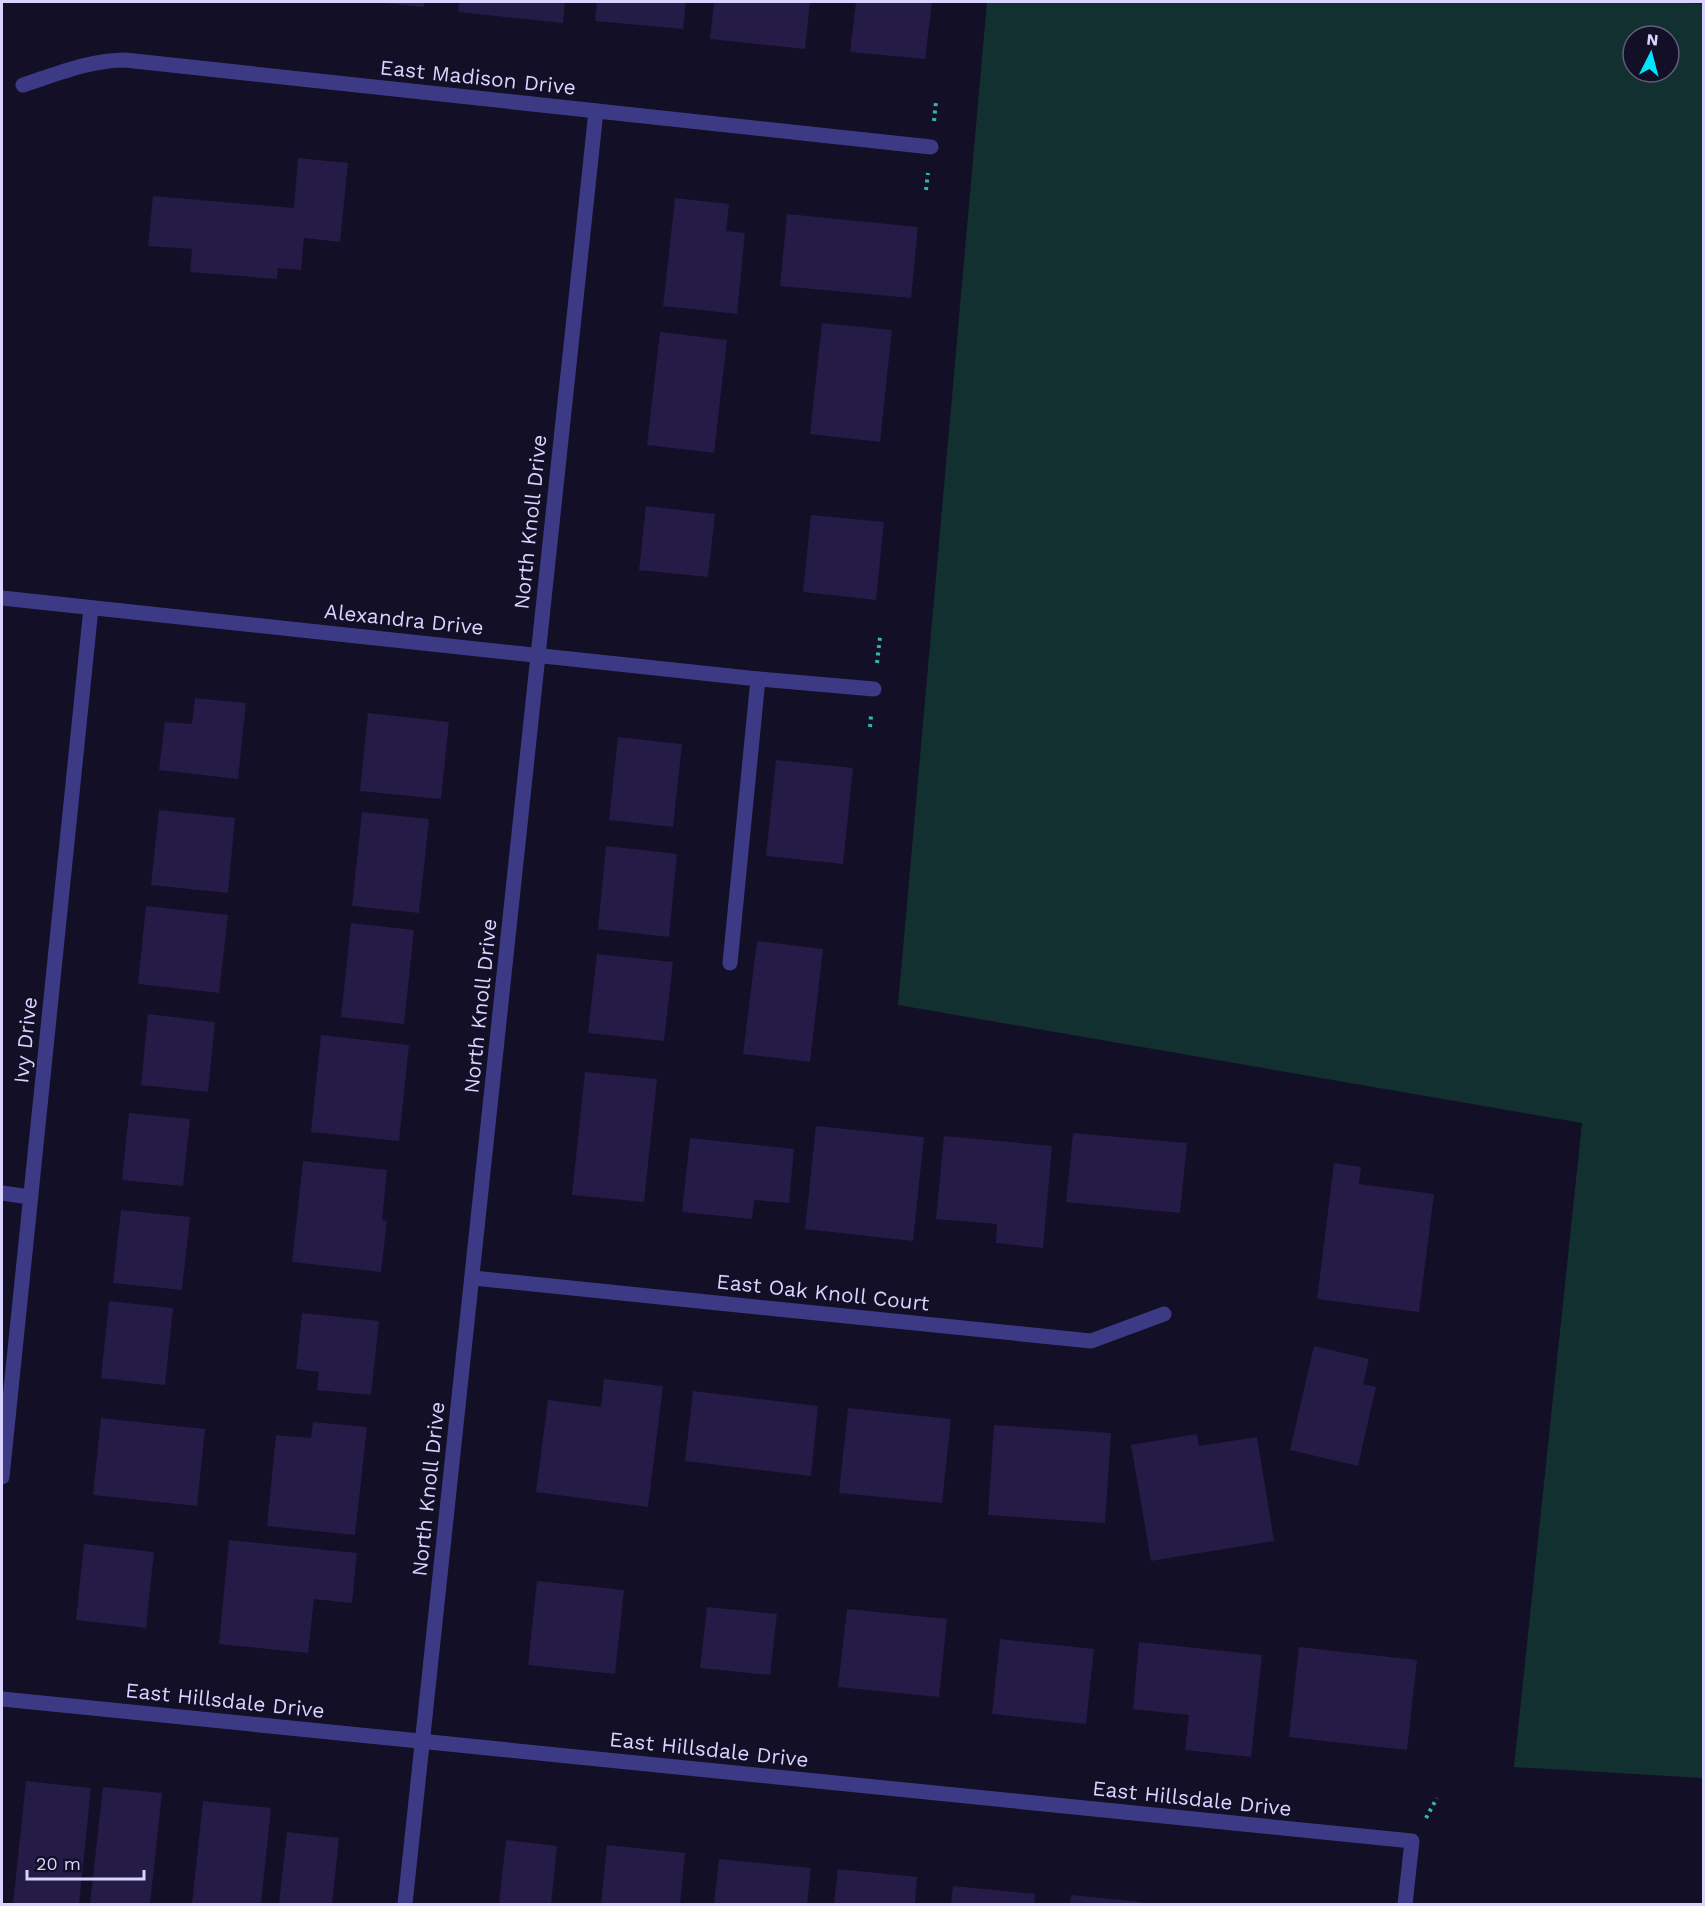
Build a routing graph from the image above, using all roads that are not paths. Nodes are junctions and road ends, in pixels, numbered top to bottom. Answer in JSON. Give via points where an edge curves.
{"nodes":[{"id":1,"x":23,"y":85,"type":"dead end"},
{"id":2,"x":596,"y":111,"type":"junction"},
{"id":3,"x":931,"y":147,"type":"dead end"},
{"id":4,"x":2,"y":598,"type":"edge"},
{"id":5,"x":91,"y":608,"type":"junction"},
{"id":6,"x":537,"y":654,"type":"junction"},
{"id":7,"x":758,"y":679,"type":"junction"},
{"id":8,"x":874,"y":689,"type":"dead end"},
{"id":9,"x":730,"y":963,"type":"dead end"},
{"id":10,"x":2,"y":1193,"type":"edge"},
{"id":11,"x":30,"y":1197,"type":"junction"},
{"id":12,"x":473,"y":1278,"type":"junction"},
{"id":13,"x":1164,"y":1314,"type":"dead end"},
{"id":14,"x":2,"y":1478,"type":"edge"},
{"id":15,"x":2,"y":1699,"type":"edge"},
{"id":16,"x":421,"y":1741,"type":"junction"},
{"id":17,"x":405,"y":1905,"type":"edge"},
{"id":18,"x":1405,"y":1905,"type":"edge"}],
"edges":[{"from":1,"to":2,"type":"street","name":"East Madison Drive","via":[[89,64],[125,60]]},
{"from":2,"to":3,"type":"street","name":"East Madison Drive"},
{"from":2,"to":6,"type":"street","name":"North Knoll Drive"},
{"from":4,"to":5,"type":"street","name":"Alexandra Drive"},
{"from":5,"to":6,"type":"street","name":"Alexandra Drive"},
{"from":5,"to":11,"type":"street","name":"Ivy Drive"},
{"from":6,"to":7,"type":"street","name":"Alexandra Drive"},
{"from":6,"to":12,"type":"street","name":"North Knoll Drive"},
{"from":7,"to":8,"type":"street","name":"Alexandra Drive"},
{"from":7,"to":9,"type":"street"},
{"from":10,"to":11,"type":"street"},
{"from":11,"to":14,"type":"street","name":"Ivy Drive"},
{"from":12,"to":13,"type":"street","name":"East Oak Knoll Court","via":[[1091,1341]]},
{"from":12,"to":16,"type":"street","name":"North Knoll Drive"},
{"from":15,"to":16,"type":"street","name":"East Hillsdale Drive"},
{"from":16,"to":17,"type":"street","name":"North Knoll Drive"},
{"from":16,"to":18,"type":"street","name":"East Hillsdale Drive","via":[[1412,1841]]}]}
